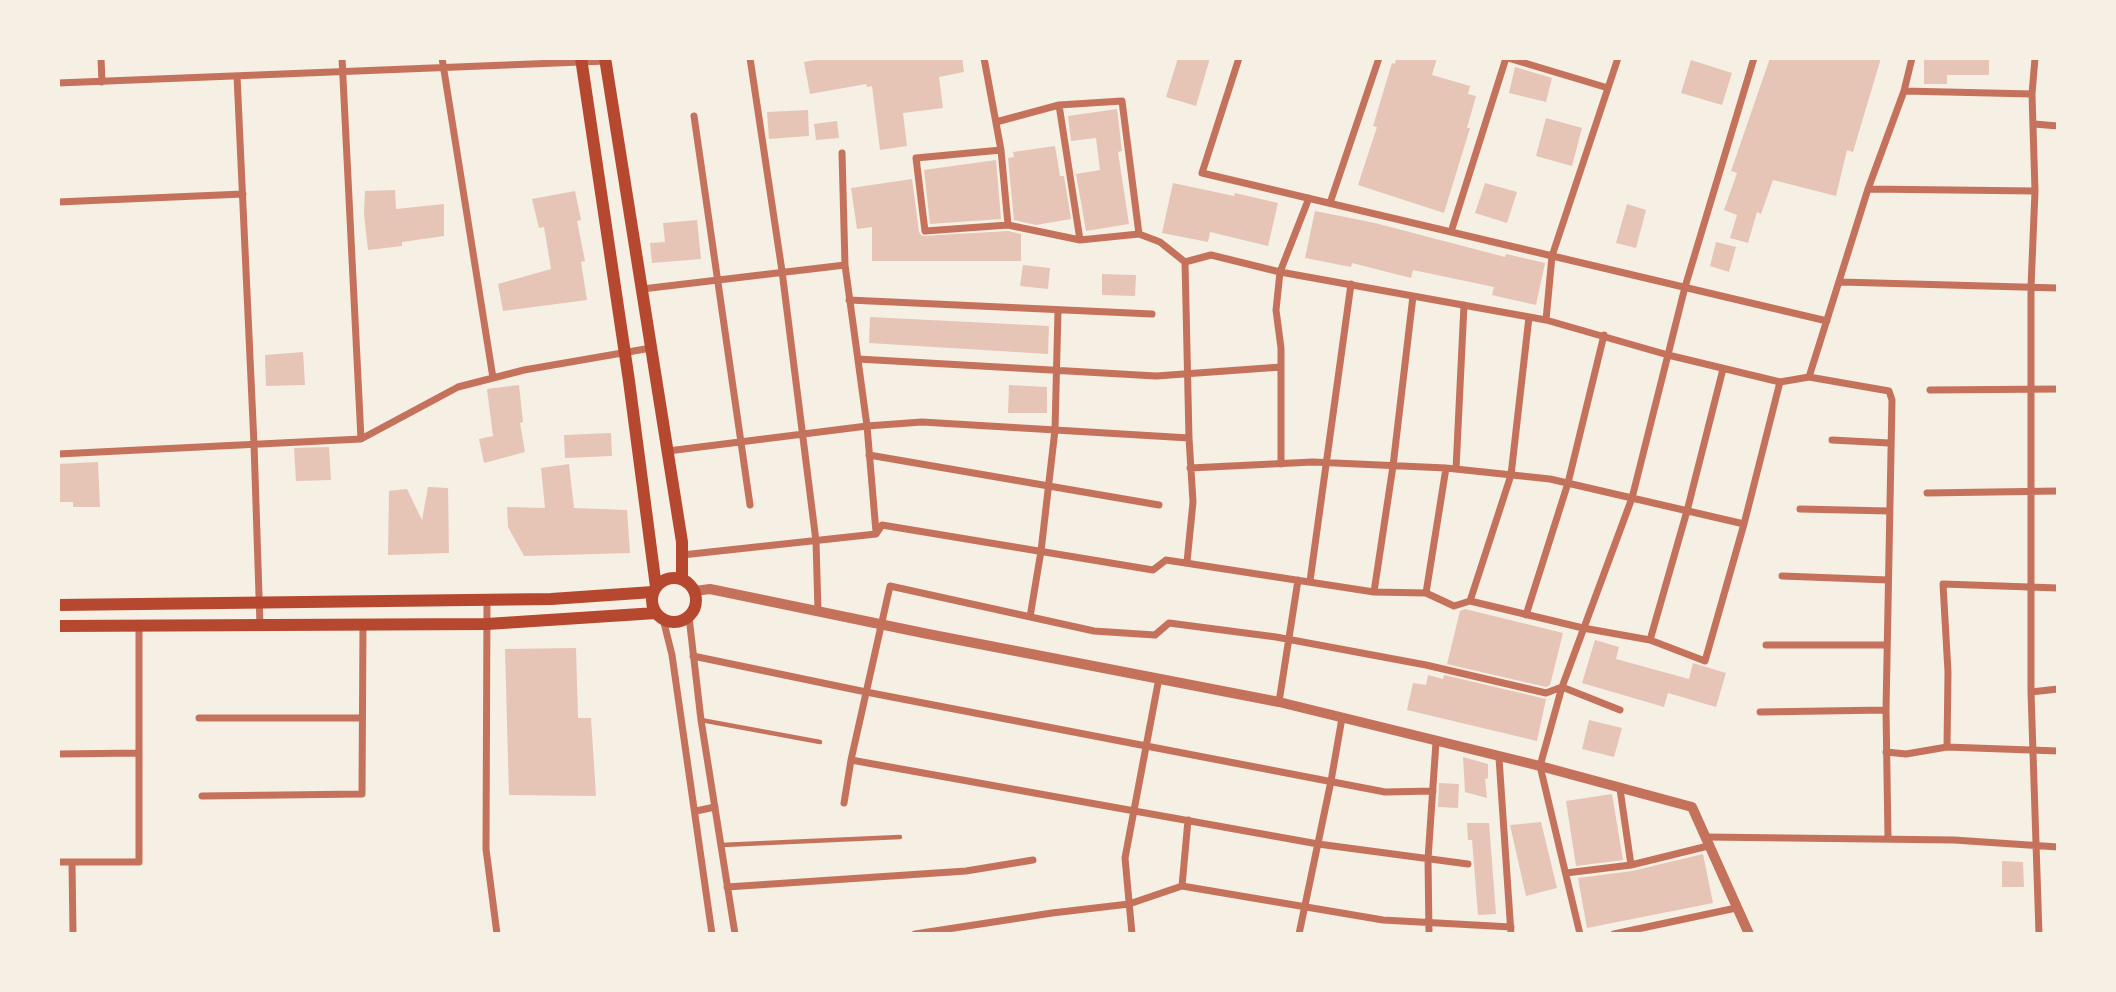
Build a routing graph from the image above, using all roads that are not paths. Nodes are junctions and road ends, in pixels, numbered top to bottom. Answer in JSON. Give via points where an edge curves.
{"nodes":[{"id":1,"x":101,"y":58,"type":"edge"},
{"id":2,"x":342,"y":58,"type":"edge"},
{"id":3,"x":442,"y":58,"type":"edge"},
{"id":4,"x":750,"y":58,"type":"edge"},
{"id":5,"x":985,"y":58,"type":"edge"},
{"id":6,"x":1240,"y":58,"type":"edge"},
{"id":7,"x":1379,"y":58,"type":"edge"},
{"id":8,"x":1507,"y":58,"type":"edge"},
{"id":9,"x":1618,"y":58,"type":"edge"},
{"id":10,"x":1754,"y":58,"type":"edge"},
{"id":11,"x":1912,"y":58,"type":"edge"},
{"id":12,"x":2035,"y":58,"type":"edge"},
{"id":13,"x":581,"y":60,"type":"edge"},
{"id":14,"x":606,"y":60,"type":"edge"},
{"id":15,"x":443,"y":68,"type":"junction"},
{"id":16,"x":342,"y":72,"type":"junction"},
{"id":17,"x":237,"y":76,"type":"junction"},
{"id":18,"x":102,"y":82,"type":"junction"},
{"id":19,"x":58,"y":83,"type":"edge"},
{"id":20,"x":1608,"y":88,"type":"junction"},
{"id":21,"x":1904,"y":91,"type":"junction"},
{"id":22,"x":2032,"y":94,"type":"junction"},
{"id":23,"x":1059,"y":105,"type":"junction"},
{"id":24,"x":694,"y":116,"type":"dead end"},
{"id":25,"x":996,"y":122,"type":"junction"},
{"id":26,"x":2034,"y":124,"type":"junction"},
{"id":27,"x":2058,"y":126,"type":"edge"},
{"id":28,"x":1000,"y":150,"type":"junction"},
{"id":29,"x":842,"y":153,"type":"dead end"},
{"id":30,"x":1868,"y":189,"type":"junction"},
{"id":31,"x":2035,"y":191,"type":"junction"},
{"id":32,"x":243,"y":194,"type":"junction"},
{"id":33,"x":1309,"y":198,"type":"junction"},
{"id":34,"x":58,"y":202,"type":"edge"},
{"id":35,"x":1330,"y":203,"type":"junction"},
{"id":36,"x":1008,"y":225,"type":"junction"},
{"id":37,"x":1451,"y":232,"type":"junction"},
{"id":38,"x":1139,"y":234,"type":"junction"},
{"id":39,"x":1080,"y":240,"type":"junction"},
{"id":40,"x":1552,"y":256,"type":"junction"},
{"id":41,"x":1185,"y":261,"type":"junction"},
{"id":42,"x":845,"y":265,"type":"junction"},
{"id":43,"x":782,"y":271,"type":"junction"},
{"id":44,"x":1280,"y":272,"type":"junction"},
{"id":45,"x":718,"y":279,"type":"junction"},
{"id":46,"x":1840,"y":282,"type":"junction"},
{"id":47,"x":1351,"y":284,"type":"junction"},
{"id":48,"x":1685,"y":287,"type":"junction"},
{"id":49,"x":2031,"y":287,"type":"junction"},
{"id":50,"x":2058,"y":288,"type":"edge"},
{"id":51,"x":642,"y":289,"type":"junction"},
{"id":52,"x":1413,"y":296,"type":"junction"},
{"id":53,"x":849,"y":300,"type":"junction"},
{"id":54,"x":1464,"y":305,"type":"junction"},
{"id":55,"x":1058,"y":310,"type":"junction"},
{"id":56,"x":1152,"y":314,"type":"dead end"},
{"id":57,"x":1529,"y":317,"type":"junction"},
{"id":58,"x":1546,"y":320,"type":"junction"},
{"id":59,"x":1827,"y":321,"type":"junction"},
{"id":60,"x":1604,"y":335,"type":"junction"},
{"id":61,"x":651,"y":348,"type":"junction"},
{"id":62,"x":625,"y":352,"type":"junction"},
{"id":63,"x":1668,"y":355,"type":"junction"},
{"id":64,"x":858,"y":359,"type":"junction"},
{"id":65,"x":1281,"y":367,"type":"junction"},
{"id":66,"x":1723,"y":369,"type":"junction"},
{"id":67,"x":1057,"y":370,"type":"junction"},
{"id":68,"x":1187,"y":375,"type":"junction"},
{"id":69,"x":1808,"y":377,"type":"junction"},
{"id":70,"x":493,"y":378,"type":"junction"},
{"id":71,"x":1780,"y":382,"type":"junction"},
{"id":72,"x":2032,"y":388,"type":"junction"},
{"id":73,"x":2058,"y":389,"type":"edge"},
{"id":74,"x":1930,"y":390,"type":"dead end"},
{"id":75,"x":867,"y":426,"type":"junction"},
{"id":76,"x":1055,"y":430,"type":"junction"},
{"id":77,"x":802,"y":433,"type":"junction"},
{"id":78,"x":1189,"y":438,"type":"junction"},
{"id":79,"x":360,"y":439,"type":"junction"},
{"id":80,"x":1832,"y":440,"type":"dead end"},
{"id":81,"x":741,"y":441,"type":"junction"},
{"id":82,"x":1889,"y":443,"type":"junction"},
{"id":83,"x":254,"y":444,"type":"junction"},
{"id":84,"x":668,"y":451,"type":"junction"},
{"id":85,"x":58,"y":454,"type":"edge"},
{"id":86,"x":869,"y":454,"type":"junction"},
{"id":87,"x":1326,"y":463,"type":"junction"},
{"id":88,"x":1280,"y":464,"type":"junction"},
{"id":89,"x":1393,"y":466,"type":"junction"},
{"id":90,"x":1190,"y":468,"type":"junction"},
{"id":91,"x":1446,"y":468,"type":"junction"},
{"id":92,"x":1456,"y":469,"type":"junction"},
{"id":93,"x":1511,"y":475,"type":"junction"},
{"id":94,"x":1568,"y":483,"type":"junction"},
{"id":95,"x":1048,"y":486,"type":"junction"},
{"id":96,"x":2032,"y":491,"type":"junction"},
{"id":97,"x":2058,"y":491,"type":"edge"},
{"id":98,"x":1927,"y":494,"type":"dead end"},
{"id":99,"x":1632,"y":498,"type":"junction"},
{"id":100,"x":750,"y":505,"type":"dead end"},
{"id":101,"x":1159,"y":505,"type":"dead end"},
{"id":102,"x":1800,"y":509,"type":"dead end"},
{"id":103,"x":1687,"y":511,"type":"junction"},
{"id":104,"x":1889,"y":511,"type":"junction"},
{"id":105,"x":1744,"y":524,"type":"junction"},
{"id":106,"x":876,"y":534,"type":"junction"},
{"id":107,"x":816,"y":541,"type":"junction"},
{"id":108,"x":1041,"y":551,"type":"junction"},
{"id":109,"x":682,"y":555,"type":"junction"},
{"id":110,"x":1187,"y":562,"type":"junction"},
{"id":111,"x":1782,"y":576,"type":"dead end"},
{"id":112,"x":682,"y":578,"type":"junction"},
{"id":113,"x":1298,"y":580,"type":"junction"},
{"id":114,"x":1888,"y":580,"type":"junction"},
{"id":115,"x":1310,"y":582,"type":"junction"},
{"id":116,"x":2031,"y":587,"type":"junction"},
{"id":117,"x":2058,"y":588,"type":"edge"},
{"id":118,"x":654,"y":589,"type":"junction"},
{"id":119,"x":695,"y":591,"type":"junction"},
{"id":120,"x":1374,"y":592,"type":"junction"},
{"id":121,"x":1426,"y":593,"type":"junction"},
{"id":122,"x":487,"y":600,"type":"junction"},
{"id":123,"x":1470,"y":601,"type":"junction"},
{"id":124,"x":259,"y":602,"type":"junction"},
{"id":125,"x":58,"y":605,"type":"edge"},
{"id":126,"x":818,"y":611,"type":"junction"},
{"id":127,"x":1527,"y":615,"type":"junction"},
{"id":128,"x":660,"y":616,"type":"junction"},
{"id":129,"x":688,"y":617,"type":"junction"},
{"id":130,"x":1030,"y":617,"type":"junction"},
{"id":131,"x":363,"y":624,"type":"junction"},
{"id":132,"x":487,"y":624,"type":"junction"},
{"id":133,"x":881,"y":624,"type":"junction"},
{"id":134,"x":139,"y":625,"type":"junction"},
{"id":135,"x":260,"y":625,"type":"junction"},
{"id":136,"x":58,"y":626,"type":"edge"},
{"id":137,"x":1583,"y":628,"type":"junction"},
{"id":138,"x":1289,"y":639,"type":"junction"},
{"id":139,"x":1650,"y":640,"type":"junction"},
{"id":140,"x":1766,"y":645,"type":"dead end"},
{"id":141,"x":1887,"y":645,"type":"junction"},
{"id":142,"x":694,"y":656,"type":"junction"},
{"id":143,"x":1159,"y":678,"type":"junction"},
{"id":144,"x":1562,"y":687,"type":"junction"},
{"id":145,"x":2058,"y":689,"type":"edge"},
{"id":146,"x":866,"y":692,"type":"junction"},
{"id":147,"x":2031,"y":692,"type":"junction"},
{"id":148,"x":1279,"y":702,"type":"junction"},
{"id":149,"x":1620,"y":710,"type":"dead end"},
{"id":150,"x":1886,"y":710,"type":"junction"},
{"id":151,"x":1760,"y":712,"type":"dead end"},
{"id":152,"x":199,"y":718,"type":"dead end"},
{"id":153,"x":362,"y":718,"type":"junction"},
{"id":154,"x":1342,"y":718,"type":"junction"},
{"id":155,"x":701,"y":720,"type":"junction"},
{"id":156,"x":820,"y":742,"type":"dead end"},
{"id":157,"x":1436,"y":742,"type":"junction"},
{"id":158,"x":1146,"y":746,"type":"junction"},
{"id":159,"x":1947,"y":747,"type":"junction"},
{"id":160,"x":2032,"y":750,"type":"junction"},
{"id":161,"x":2058,"y":751,"type":"edge"},
{"id":162,"x":1886,"y":752,"type":"junction"},
{"id":163,"x":139,"y":753,"type":"junction"},
{"id":164,"x":58,"y":754,"type":"edge"},
{"id":165,"x":1499,"y":758,"type":"junction"},
{"id":166,"x":851,"y":760,"type":"junction"},
{"id":167,"x":1540,"y":766,"type":"junction"},
{"id":168,"x":1331,"y":782,"type":"junction"},
{"id":169,"x":1620,"y":789,"type":"junction"},
{"id":170,"x":1433,"y":791,"type":"junction"},
{"id":171,"x":202,"y":796,"type":"dead end"},
{"id":172,"x":844,"y":803,"type":"dead end"},
{"id":173,"x":715,"y":807,"type":"junction"},
{"id":174,"x":1134,"y":810,"type":"junction"},
{"id":175,"x":696,"y":811,"type":"junction"},
{"id":176,"x":1188,"y":820,"type":"junction"},
{"id":177,"x":900,"y":837,"type":"dead end"},
{"id":178,"x":1888,"y":839,"type":"junction"},
{"id":179,"x":1707,"y":841,"type":"junction"},
{"id":180,"x":1318,"y":844,"type":"junction"},
{"id":181,"x":721,"y":845,"type":"junction"},
{"id":182,"x":2037,"y":846,"type":"junction"},
{"id":183,"x":2058,"y":847,"type":"edge"},
{"id":184,"x":1428,"y":859,"type":"junction"},
{"id":185,"x":1032,"y":860,"type":"dead end"},
{"id":186,"x":58,"y":862,"type":"edge"},
{"id":187,"x":72,"y":862,"type":"junction"},
{"id":188,"x":1468,"y":864,"type":"dead end"},
{"id":189,"x":1631,"y":865,"type":"junction"},
{"id":190,"x":1566,"y":873,"type":"junction"},
{"id":191,"x":1182,"y":886,"type":"junction"},
{"id":192,"x":727,"y":887,"type":"junction"},
{"id":193,"x":1129,"y":904,"type":"junction"},
{"id":194,"x":1304,"y":908,"type":"junction"},
{"id":195,"x":1736,"y":908,"type":"junction"},
{"id":196,"x":1430,"y":923,"type":"junction"},
{"id":197,"x":1511,"y":931,"type":"edge"},
{"id":198,"x":73,"y":934,"type":"edge"},
{"id":199,"x":497,"y":934,"type":"edge"},
{"id":200,"x":712,"y":934,"type":"edge"},
{"id":201,"x":735,"y":934,"type":"edge"},
{"id":202,"x":915,"y":934,"type":"edge"},
{"id":203,"x":1132,"y":934,"type":"edge"},
{"id":204,"x":1299,"y":934,"type":"edge"},
{"id":205,"x":1429,"y":934,"type":"edge"},
{"id":206,"x":1580,"y":934,"type":"edge"},
{"id":207,"x":1614,"y":934,"type":"edge"},
{"id":208,"x":1749,"y":934,"type":"edge"},
{"id":209,"x":2039,"y":934,"type":"edge"}],
"edges":[{"from":1,"to":18,"type":"street"},
{"from":2,"to":16,"type":"street"},
{"from":3,"to":15,"type":"street"},
{"from":4,"to":43,"type":"street"},
{"from":5,"to":25,"type":"street"},
{"from":6,"to":33,"type":"street","via":[[1202,173]]},
{"from":7,"to":35,"type":"street"},
{"from":8,"to":20,"type":"street"},
{"from":8,"to":37,"type":"street"},
{"from":9,"to":20,"type":"street"},
{"from":10,"to":48,"type":"street"},
{"from":11,"to":21,"type":"street"},
{"from":12,"to":22,"type":"street"},
{"from":13,"to":14,"type":"street"},
{"from":13,"to":15,"type":"street"},
{"from":13,"to":62,"type":"main road"},
{"from":14,"to":51,"type":"main road"},
{"from":15,"to":16,"type":"street"},
{"from":15,"to":70,"type":"street"},
{"from":16,"to":17,"type":"street"},
{"from":16,"to":79,"type":"street"},
{"from":17,"to":18,"type":"street"},
{"from":17,"to":32,"type":"street"},
{"from":18,"to":19,"type":"street"},
{"from":20,"to":40,"type":"street"},
{"from":21,"to":22,"type":"street"},
{"from":21,"to":30,"type":"street"},
{"from":22,"to":26,"type":"street"},
{"from":23,"to":25,"type":"street"},
{"from":23,"to":38,"type":"street","via":[[1122,101]]},
{"from":23,"to":39,"type":"street"},
{"from":24,"to":45,"type":"street"},
{"from":25,"to":28,"type":"street"},
{"from":26,"to":27,"type":"street"},
{"from":26,"to":31,"type":"street"},
{"from":28,"to":36,"type":"street"},
{"from":28,"to":36,"type":"street","via":[[916,158],[925,231]]},
{"from":29,"to":42,"type":"street"},
{"from":30,"to":31,"type":"street"},
{"from":30,"to":46,"type":"street"},
{"from":31,"to":49,"type":"street"},
{"from":32,"to":34,"type":"street"},
{"from":32,"to":83,"type":"street"},
{"from":33,"to":35,"type":"street"},
{"from":33,"to":44,"type":"street"},
{"from":35,"to":37,"type":"street"},
{"from":36,"to":39,"type":"street"},
{"from":37,"to":40,"type":"street"},
{"from":38,"to":39,"type":"street"},
{"from":38,"to":41,"type":"street","via":[[1160,242]]},
{"from":40,"to":48,"type":"street"},
{"from":40,"to":58,"type":"street"},
{"from":41,"to":44,"type":"street","via":[[1211,255]]},
{"from":41,"to":68,"type":"street"},
{"from":42,"to":43,"type":"street"},
{"from":42,"to":53,"type":"street"},
{"from":43,"to":45,"type":"street"},
{"from":43,"to":77,"type":"street"},
{"from":44,"to":47,"type":"street"},
{"from":44,"to":65,"type":"street","via":[[1276,310]]},
{"from":45,"to":51,"type":"street"},
{"from":45,"to":81,"type":"street"},
{"from":46,"to":49,"type":"street"},
{"from":46,"to":59,"type":"street"},
{"from":47,"to":52,"type":"street"},
{"from":47,"to":87,"type":"street"},
{"from":48,"to":59,"type":"street"},
{"from":48,"to":63,"type":"street"},
{"from":49,"to":50,"type":"street"},
{"from":49,"to":72,"type":"street"},
{"from":51,"to":61,"type":"main road"},
{"from":52,"to":54,"type":"street"},
{"from":52,"to":89,"type":"street"},
{"from":53,"to":55,"type":"street"},
{"from":53,"to":64,"type":"street"},
{"from":54,"to":57,"type":"street"},
{"from":54,"to":92,"type":"street"},
{"from":55,"to":56,"type":"street"},
{"from":55,"to":67,"type":"street"},
{"from":57,"to":58,"type":"street"},
{"from":57,"to":93,"type":"street"},
{"from":58,"to":60,"type":"street"},
{"from":59,"to":69,"type":"street"},
{"from":60,"to":63,"type":"street"},
{"from":60,"to":94,"type":"street"},
{"from":61,"to":62,"type":"street"},
{"from":61,"to":84,"type":"main road"},
{"from":62,"to":70,"type":"street"},
{"from":62,"to":118,"type":"main road"},
{"from":63,"to":66,"type":"street"},
{"from":63,"to":99,"type":"street"},
{"from":64,"to":67,"type":"street"},
{"from":64,"to":75,"type":"street"},
{"from":65,"to":68,"type":"street"},
{"from":65,"to":88,"type":"street"},
{"from":66,"to":71,"type":"street"},
{"from":66,"to":103,"type":"street"},
{"from":67,"to":68,"type":"street"},
{"from":67,"to":76,"type":"street"},
{"from":68,"to":78,"type":"street"},
{"from":69,"to":71,"type":"street"},
{"from":69,"to":82,"type":"street","via":[[1889,391]]},
{"from":70,"to":79,"type":"street","via":[[458,387]]},
{"from":71,"to":105,"type":"street"},
{"from":72,"to":73,"type":"street"},
{"from":72,"to":74,"type":"street"},
{"from":72,"to":96,"type":"street"},
{"from":75,"to":76,"type":"street","via":[[922,422]]},
{"from":75,"to":77,"type":"street"},
{"from":75,"to":86,"type":"street"},
{"from":76,"to":78,"type":"street"},
{"from":76,"to":95,"type":"street"},
{"from":77,"to":81,"type":"street"},
{"from":77,"to":107,"type":"street"},
{"from":78,"to":90,"type":"street"},
{"from":79,"to":83,"type":"street"},
{"from":80,"to":82,"type":"street"},
{"from":81,"to":84,"type":"street"},
{"from":81,"to":100,"type":"street"},
{"from":82,"to":104,"type":"street"},
{"from":83,"to":85,"type":"street"},
{"from":83,"to":124,"type":"street"},
{"from":84,"to":109,"type":"main road"},
{"from":86,"to":95,"type":"street"},
{"from":86,"to":106,"type":"street"},
{"from":87,"to":88,"type":"street"},
{"from":87,"to":89,"type":"street"},
{"from":87,"to":115,"type":"street"},
{"from":88,"to":90,"type":"street"},
{"from":89,"to":91,"type":"street"},
{"from":89,"to":120,"type":"street"},
{"from":90,"to":110,"type":"street","via":[[1193,502]]},
{"from":91,"to":92,"type":"street"},
{"from":91,"to":121,"type":"street"},
{"from":92,"to":93,"type":"street"},
{"from":93,"to":94,"type":"street"},
{"from":93,"to":123,"type":"street"},
{"from":94,"to":99,"type":"street"},
{"from":94,"to":127,"type":"street"},
{"from":95,"to":101,"type":"street"},
{"from":95,"to":108,"type":"street"},
{"from":96,"to":97,"type":"street"},
{"from":96,"to":98,"type":"street"},
{"from":96,"to":116,"type":"street"},
{"from":99,"to":103,"type":"street"},
{"from":99,"to":137,"type":"street"},
{"from":102,"to":104,"type":"street"},
{"from":103,"to":105,"type":"street"},
{"from":103,"to":139,"type":"street"},
{"from":104,"to":114,"type":"street"},
{"from":105,"to":139,"type":"street","via":[[1705,661]]},
{"from":106,"to":107,"type":"street"},
{"from":106,"to":108,"type":"street","via":[[882,525]]},
{"from":107,"to":109,"type":"street"},
{"from":107,"to":126,"type":"street"},
{"from":108,"to":110,"type":"street","via":[[1153,570],[1166,560]]},
{"from":108,"to":130,"type":"street"},
{"from":109,"to":112,"type":"main road"},
{"from":110,"to":113,"type":"street"},
{"from":111,"to":114,"type":"street"},
{"from":112,"to":118,"type":"main road","via":[[663,580]]},
{"from":112,"to":119,"type":"main road"},
{"from":113,"to":115,"type":"street"},
{"from":113,"to":138,"type":"street"},
{"from":114,"to":141,"type":"street"},
{"from":115,"to":120,"type":"street"},
{"from":116,"to":117,"type":"street"},
{"from":116,"to":147,"type":"street"},
{"from":116,"to":159,"type":"street","via":[[1943,584]]},
{"from":118,"to":122,"type":"main road"},
{"from":118,"to":128,"type":"main road","via":[[652,600]]},
{"from":119,"to":126,"type":"street","via":[[710,589]]},
{"from":119,"to":129,"type":"main road","via":[[695,610]]},
{"from":120,"to":121,"type":"street"},
{"from":121,"to":123,"type":"street","via":[[1454,606]]},
{"from":122,"to":124,"type":"main road"},
{"from":122,"to":132,"type":"street"},
{"from":123,"to":127,"type":"street"},
{"from":124,"to":125,"type":"main road"},
{"from":124,"to":135,"type":"street"},
{"from":126,"to":133,"type":"street"},
{"from":127,"to":137,"type":"street"},
{"from":128,"to":129,"type":"main road","via":[[681,622]]},
{"from":128,"to":132,"type":"main road"},
{"from":128,"to":175,"type":"street","via":[[671,655]]},
{"from":129,"to":142,"type":"street"},
{"from":130,"to":133,"type":"street","via":[[890,586]]},
{"from":130,"to":138,"type":"street","via":[[1125,634],[1155,635],[1170,623]]},
{"from":131,"to":132,"type":"main road"},
{"from":131,"to":135,"type":"main road"},
{"from":131,"to":153,"type":"street"},
{"from":132,"to":199,"type":"street","via":[[486,849]]},
{"from":133,"to":143,"type":"street"},
{"from":133,"to":146,"type":"street"},
{"from":134,"to":135,"type":"main road"},
{"from":134,"to":136,"type":"main road"},
{"from":134,"to":163,"type":"street"},
{"from":137,"to":139,"type":"street"},
{"from":137,"to":144,"type":"street"},
{"from":138,"to":144,"type":"street","via":[[1546,693]]},
{"from":138,"to":148,"type":"street"},
{"from":140,"to":141,"type":"street"},
{"from":141,"to":150,"type":"street"},
{"from":142,"to":146,"type":"street"},
{"from":142,"to":155,"type":"street"},
{"from":143,"to":148,"type":"street"},
{"from":143,"to":158,"type":"street"},
{"from":144,"to":149,"type":"street"},
{"from":144,"to":167,"type":"street"},
{"from":145,"to":147,"type":"street"},
{"from":146,"to":158,"type":"street"},
{"from":146,"to":166,"type":"street"},
{"from":147,"to":160,"type":"street"},
{"from":148,"to":154,"type":"street"},
{"from":150,"to":151,"type":"street"},
{"from":150,"to":162,"type":"street"},
{"from":152,"to":153,"type":"street"},
{"from":153,"to":171,"type":"street","via":[[362,794]]},
{"from":154,"to":157,"type":"street"},
{"from":154,"to":168,"type":"street"},
{"from":155,"to":156,"type":"lane"},
{"from":155,"to":173,"type":"street"},
{"from":157,"to":165,"type":"street"},
{"from":157,"to":170,"type":"street"},
{"from":158,"to":168,"type":"street"},
{"from":158,"to":174,"type":"street"},
{"from":159,"to":160,"type":"street"},
{"from":159,"to":162,"type":"street","via":[[1906,754]]},
{"from":160,"to":161,"type":"street"},
{"from":160,"to":182,"type":"street"},
{"from":162,"to":178,"type":"street"},
{"from":163,"to":164,"type":"street"},
{"from":163,"to":187,"type":"street","via":[[139,862]]},
{"from":165,"to":167,"type":"street"},
{"from":165,"to":197,"type":"street"},
{"from":166,"to":172,"type":"street"},
{"from":166,"to":174,"type":"street"},
{"from":167,"to":169,"type":"street"},
{"from":167,"to":190,"type":"street"},
{"from":168,"to":170,"type":"street","via":[[1385,792]]},
{"from":168,"to":180,"type":"street"},
{"from":169,"to":179,"type":"street","via":[[1692,807]]},
{"from":169,"to":189,"type":"street"},
{"from":170,"to":184,"type":"street"},
{"from":173,"to":175,"type":"street"},
{"from":173,"to":181,"type":"street"},
{"from":174,"to":176,"type":"street"},
{"from":174,"to":193,"type":"street","via":[[1125,858]]},
{"from":175,"to":200,"type":"street"},
{"from":176,"to":180,"type":"street"},
{"from":176,"to":191,"type":"street"},
{"from":177,"to":181,"type":"lane"},
{"from":178,"to":179,"type":"street"},
{"from":178,"to":182,"type":"street"},
{"from":179,"to":189,"type":"street"},
{"from":179,"to":195,"type":"street"},
{"from":180,"to":184,"type":"street"},
{"from":180,"to":194,"type":"street"},
{"from":181,"to":192,"type":"street"},
{"from":182,"to":183,"type":"street"},
{"from":182,"to":209,"type":"street"},
{"from":184,"to":188,"type":"street"},
{"from":184,"to":196,"type":"street"},
{"from":185,"to":192,"type":"street","via":[[966,871]]},
{"from":186,"to":187,"type":"street"},
{"from":187,"to":198,"type":"street"},
{"from":189,"to":190,"type":"street"},
{"from":190,"to":206,"type":"street"},
{"from":191,"to":193,"type":"street"},
{"from":191,"to":194,"type":"street"},
{"from":192,"to":201,"type":"street"},
{"from":193,"to":202,"type":"street"},
{"from":193,"to":203,"type":"street"},
{"from":194,"to":196,"type":"street"},
{"from":194,"to":204,"type":"street"},
{"from":195,"to":207,"type":"street"},
{"from":195,"to":208,"type":"street"},
{"from":196,"to":197,"type":"street"},
{"from":196,"to":205,"type":"street"}]}
